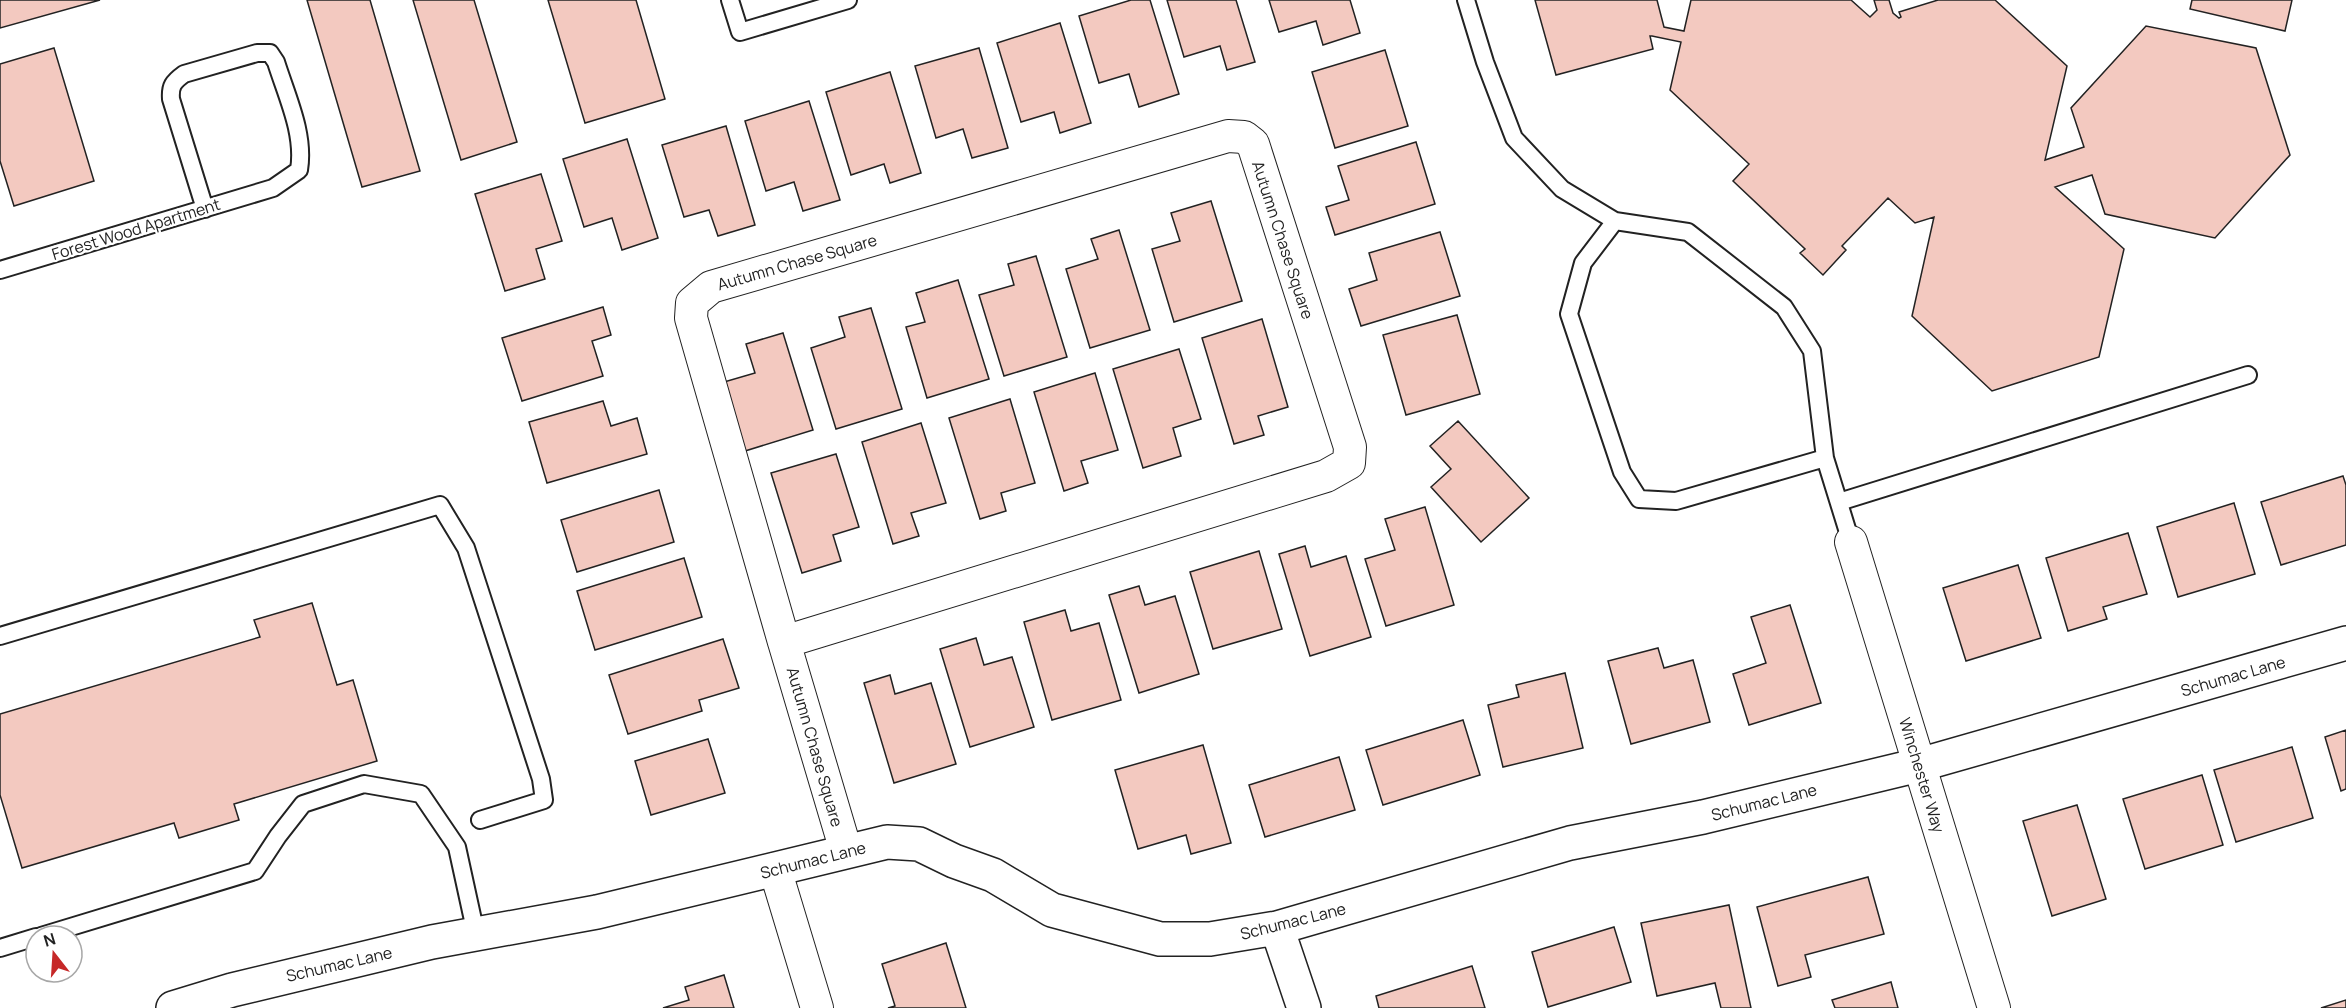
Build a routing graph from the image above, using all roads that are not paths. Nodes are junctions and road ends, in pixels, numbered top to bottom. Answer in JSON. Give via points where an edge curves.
{"nodes":[{"id":1,"x":730,"y":0,"type":"edge"},
{"id":2,"x":848,"y":0,"type":"edge"},
{"id":3,"x":1466,"y":0,"type":"edge"},
{"id":4,"x":205,"y":209,"type":"junction"},
{"id":5,"x":1615,"y":221,"type":"junction"},
{"id":6,"x":0,"y":270,"type":"edge"},
{"id":7,"x":2248,"y":375,"type":"dead end"},
{"id":8,"x":1826,"y":458,"type":"junction"},
{"id":9,"x":1839,"y":502,"type":"junction"},
{"id":10,"x":1851,"y":542,"type":"joint"},
{"id":11,"x":0,"y":636,"type":"edge"},
{"id":12,"x":784,"y":642,"type":"junction"},
{"id":13,"x":2346,"y":643,"type":"edge"},
{"id":14,"x":1919,"y":765,"type":"junction"},
{"id":15,"x":480,"y":820,"type":"dead end"},
{"id":16,"x":846,"y":851,"type":"junction"},
{"id":17,"x":775,"y":869,"type":"junction"},
{"id":18,"x":81,"y":924,"type":"edge"},
{"id":19,"x":1277,"y":928,"type":"junction"},
{"id":20,"x":476,"y":934,"type":"junction"},
{"id":21,"x":24,"y":941,"type":"edge"},
{"id":22,"x":0,"y":948,"type":"edge"},
{"id":23,"x":173,"y":1008,"type":"edge"},
{"id":24,"x":817,"y":1008,"type":"edge"},
{"id":25,"x":1304,"y":1008,"type":"edge"},
{"id":26,"x":1994,"y":1008,"type":"edge"}],
"edges":[{"from":1,"to":2,"type":"lane","via":[[740,32]]},
{"from":3,"to":5,"type":"lane","via":[[1514,138],[1562,189]]},
{"from":4,"to":4,"type":"lane","name":"Forest Wood Apartment","via":[[273,188],[299,170],[300,139],[270,53],[257,53],[184,74],[170,88]]},
{"from":4,"to":6,"type":"lane","name":"Forest Wood Apartment"},
{"from":5,"to":8,"type":"lane","via":[[1688,232],[1784,307],[1812,351]]},
{"from":5,"to":8,"type":"lane","via":[[1583,263],[1569,314],[1622,472],[1639,499],[1676,501]]},
{"from":7,"to":9,"type":"lane"},
{"from":8,"to":9,"type":"lane"},
{"from":9,"to":10,"type":"lane"},
{"from":10,"to":14,"type":"street","name":"Winchester Way"},
{"from":11,"to":15,"type":"lane","via":[[440,505],[466,548],[541,779],[544,800]]},
{"from":12,"to":12,"type":"street","name":"Autumn Chase Square","via":[[691,318],[692,303],[711,287],[1228,136],[1244,137],[1252,144],[1350,447],[1349,463],[1326,476]]},
{"from":12,"to":16,"type":"street","name":"Autumn Chase Square"},
{"from":13,"to":14,"type":"street","name":"Schumac Lane"},
{"from":14,"to":19,"type":"street","name":"Schumac Lane","via":[[1703,817],[1570,843]]},
{"from":14,"to":26,"type":"street","name":"Winchester Way"},
{"from":16,"to":17,"type":"street","name":"Schumac Lane"},
{"from":16,"to":19,"type":"street","name":"Schumac Lane","via":[[887,842],[919,844],[993,875],[1052,910],[1160,939],[1210,939]]},
{"from":17,"to":20,"type":"street","name":"Schumac Lane","via":[[597,912]]},
{"from":17,"to":24,"type":"street"},
{"from":18,"to":20,"type":"lane","via":[[255,871],[303,804],[364,784],[421,794],[457,847]]},
{"from":19,"to":25,"type":"street"},
{"from":20,"to":23,"type":"street","name":"Schumac Lane","via":[[232,990]]},
{"from":21,"to":22,"type":"lane"}]}
